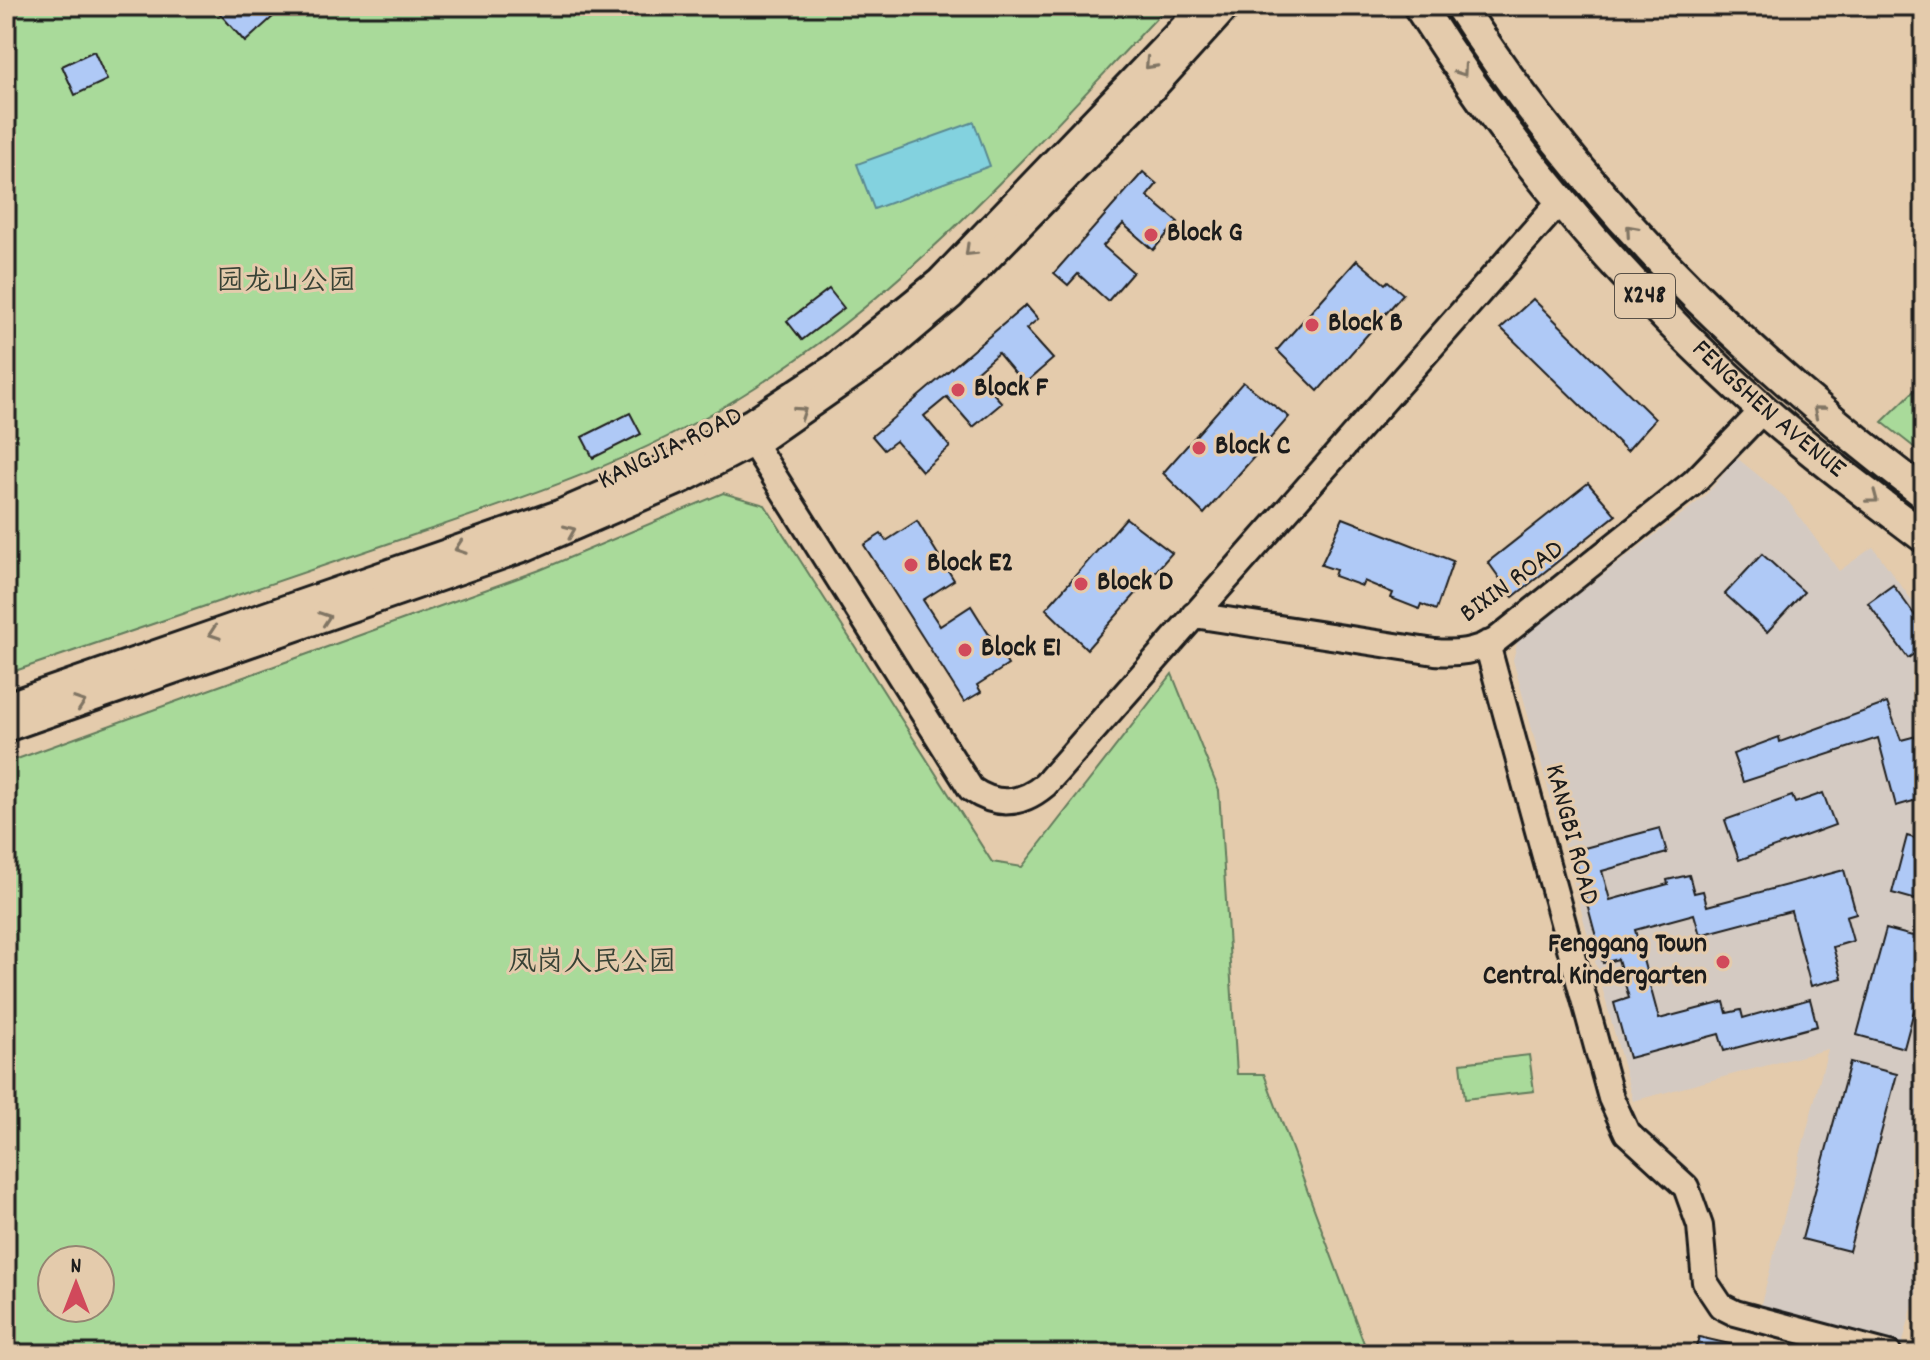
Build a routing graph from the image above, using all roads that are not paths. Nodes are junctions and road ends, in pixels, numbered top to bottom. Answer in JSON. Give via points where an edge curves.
{"nodes":[{"id":1,"x":1203,"y":6,"type":"edge"},
{"id":2,"x":1228,"y":6,"type":"edge"},
{"id":3,"x":1419,"y":6,"type":"edge"},
{"id":4,"x":1460,"y":6,"type":"edge"},
{"id":5,"x":1560,"y":201,"type":"junction"},
{"id":6,"x":1763,"y":410,"type":"junction"},
{"id":7,"x":748,"y":435,"type":"junction"},
{"id":8,"x":1924,"y":493,"type":"edge"},
{"id":9,"x":1924,"y":537,"type":"edge"},
{"id":10,"x":1194,"y":615,"type":"junction"},
{"id":11,"x":1487,"y":644,"type":"junction"},
{"id":12,"x":6,"y":705,"type":"edge"},
{"id":13,"x":6,"y":729,"type":"edge"},
{"id":14,"x":1889,"y":1354,"type":"edge"}],
"edges":[{"from":1,"to":7,"type":"street","name":"KANGJIA ROAD","one_way":true,"via":[[939,281]]},
{"from":7,"to":2,"type":"street","name":"KANGJIA ROAD","one_way":true,"via":[[881,356],[952,296]]},
{"from":3,"to":5,"type":"main road","name":"FENGSHEN AVENUE","number":"X248","one_way":true,"via":[[1484,103]]},
{"from":8,"to":4,"type":"main road","name":"FENGSHEN AVENUE","number":"X248","one_way":true,"via":[[1786,384],[1687,290],[1562,148]]},
{"from":5,"to":6,"type":"main road","name":"FENGSHEN AVENUE","number":"X248","via":[[1662,315]]},
{"from":5,"to":10,"type":"street"},
{"from":6,"to":9,"type":"main road","name":"FENGSHEN AVENUE","number":"X248","one_way":true},
{"from":6,"to":11,"type":"street","name":"BIXIN ROAD","via":[[1694,482]]},
{"from":7,"to":10,"type":"street","via":[[971,789],[984,798],[1017,802],[1045,785]]},
{"from":7,"to":12,"type":"street","name":"KANGJIA ROAD","one_way":true,"via":[[559,513]]},
{"from":13,"to":7,"type":"street","name":"KANGJIA ROAD","one_way":true,"via":[[526,548],[683,480]]},
{"from":10,"to":11,"type":"street","name":"BIXIN ROAD","via":[[1435,652],[1466,652]]},
{"from":11,"to":14,"type":"street","name":"KANGBI ROAD","via":[[1611,1098],[1627,1133],[1686,1187],[1698,1216],[1711,1295],[1735,1313]]}]}
